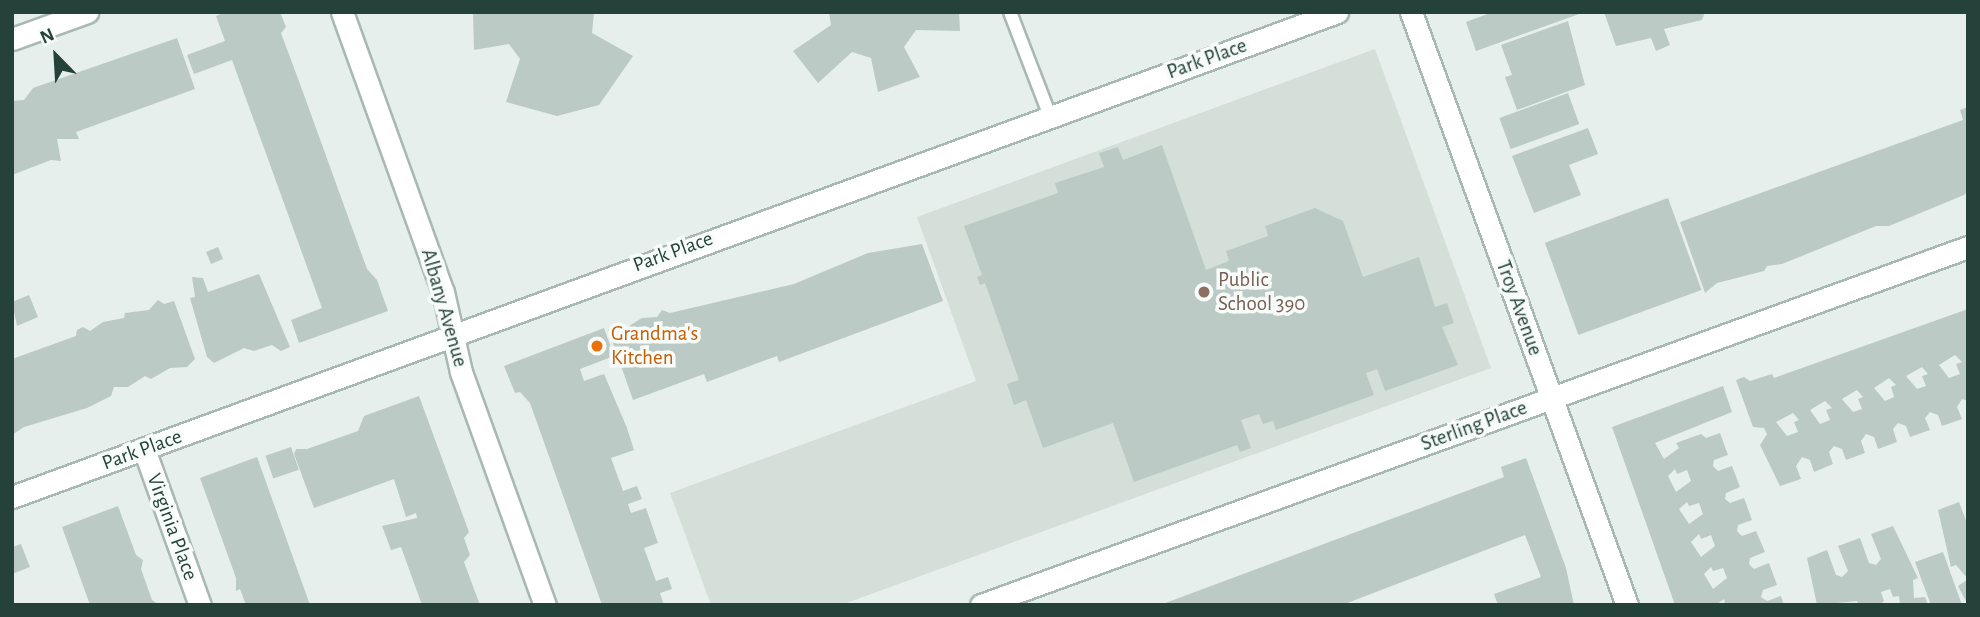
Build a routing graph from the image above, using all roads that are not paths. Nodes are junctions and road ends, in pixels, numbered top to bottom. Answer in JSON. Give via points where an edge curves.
{"nodes":[{"id":1,"x":87,"y":12,"type":"edge"},
{"id":2,"x":342,"y":12,"type":"edge"},
{"id":3,"x":1010,"y":12,"type":"edge"},
{"id":4,"x":1337,"y":12,"type":"edge"},
{"id":5,"x":1411,"y":12,"type":"edge"},
{"id":6,"x":12,"y":39,"type":"edge"},
{"id":7,"x":1049,"y":116,"type":"junction"},
{"id":8,"x":1968,"y":247,"type":"edge"},
{"id":9,"x":453,"y":335,"type":"junction"},
{"id":10,"x":1552,"y":398,"type":"junction"},
{"id":11,"x":144,"y":449,"type":"junction"},
{"id":12,"x":12,"y":497,"type":"edge"},
{"id":13,"x":200,"y":605,"type":"edge"},
{"id":14,"x":545,"y":605,"type":"edge"},
{"id":15,"x":981,"y":605,"type":"edge"},
{"id":16,"x":1627,"y":605,"type":"edge"}],
"edges":[{"from":1,"to":6,"type":"street"},
{"from":2,"to":9,"type":"street","name":"Albany Avenue","via":[[443,292]]},
{"from":3,"to":7,"type":"lane"},
{"from":4,"to":7,"type":"street","name":"Park Place"},
{"from":5,"to":10,"type":"street","name":"Troy Avenue"},
{"from":7,"to":9,"type":"street","name":"Park Place"},
{"from":8,"to":10,"type":"street","name":"Sterling Place"},
{"from":9,"to":11,"type":"street","name":"Park Place"},
{"from":9,"to":14,"type":"street","name":"Albany Avenue","via":[[461,372]]},
{"from":10,"to":15,"type":"street","name":"Sterling Place"},
{"from":10,"to":16,"type":"street","name":"Troy Avenue"},
{"from":11,"to":12,"type":"street","name":"Park Place"},
{"from":11,"to":13,"type":"street","name":"Virginia Place"}]}
